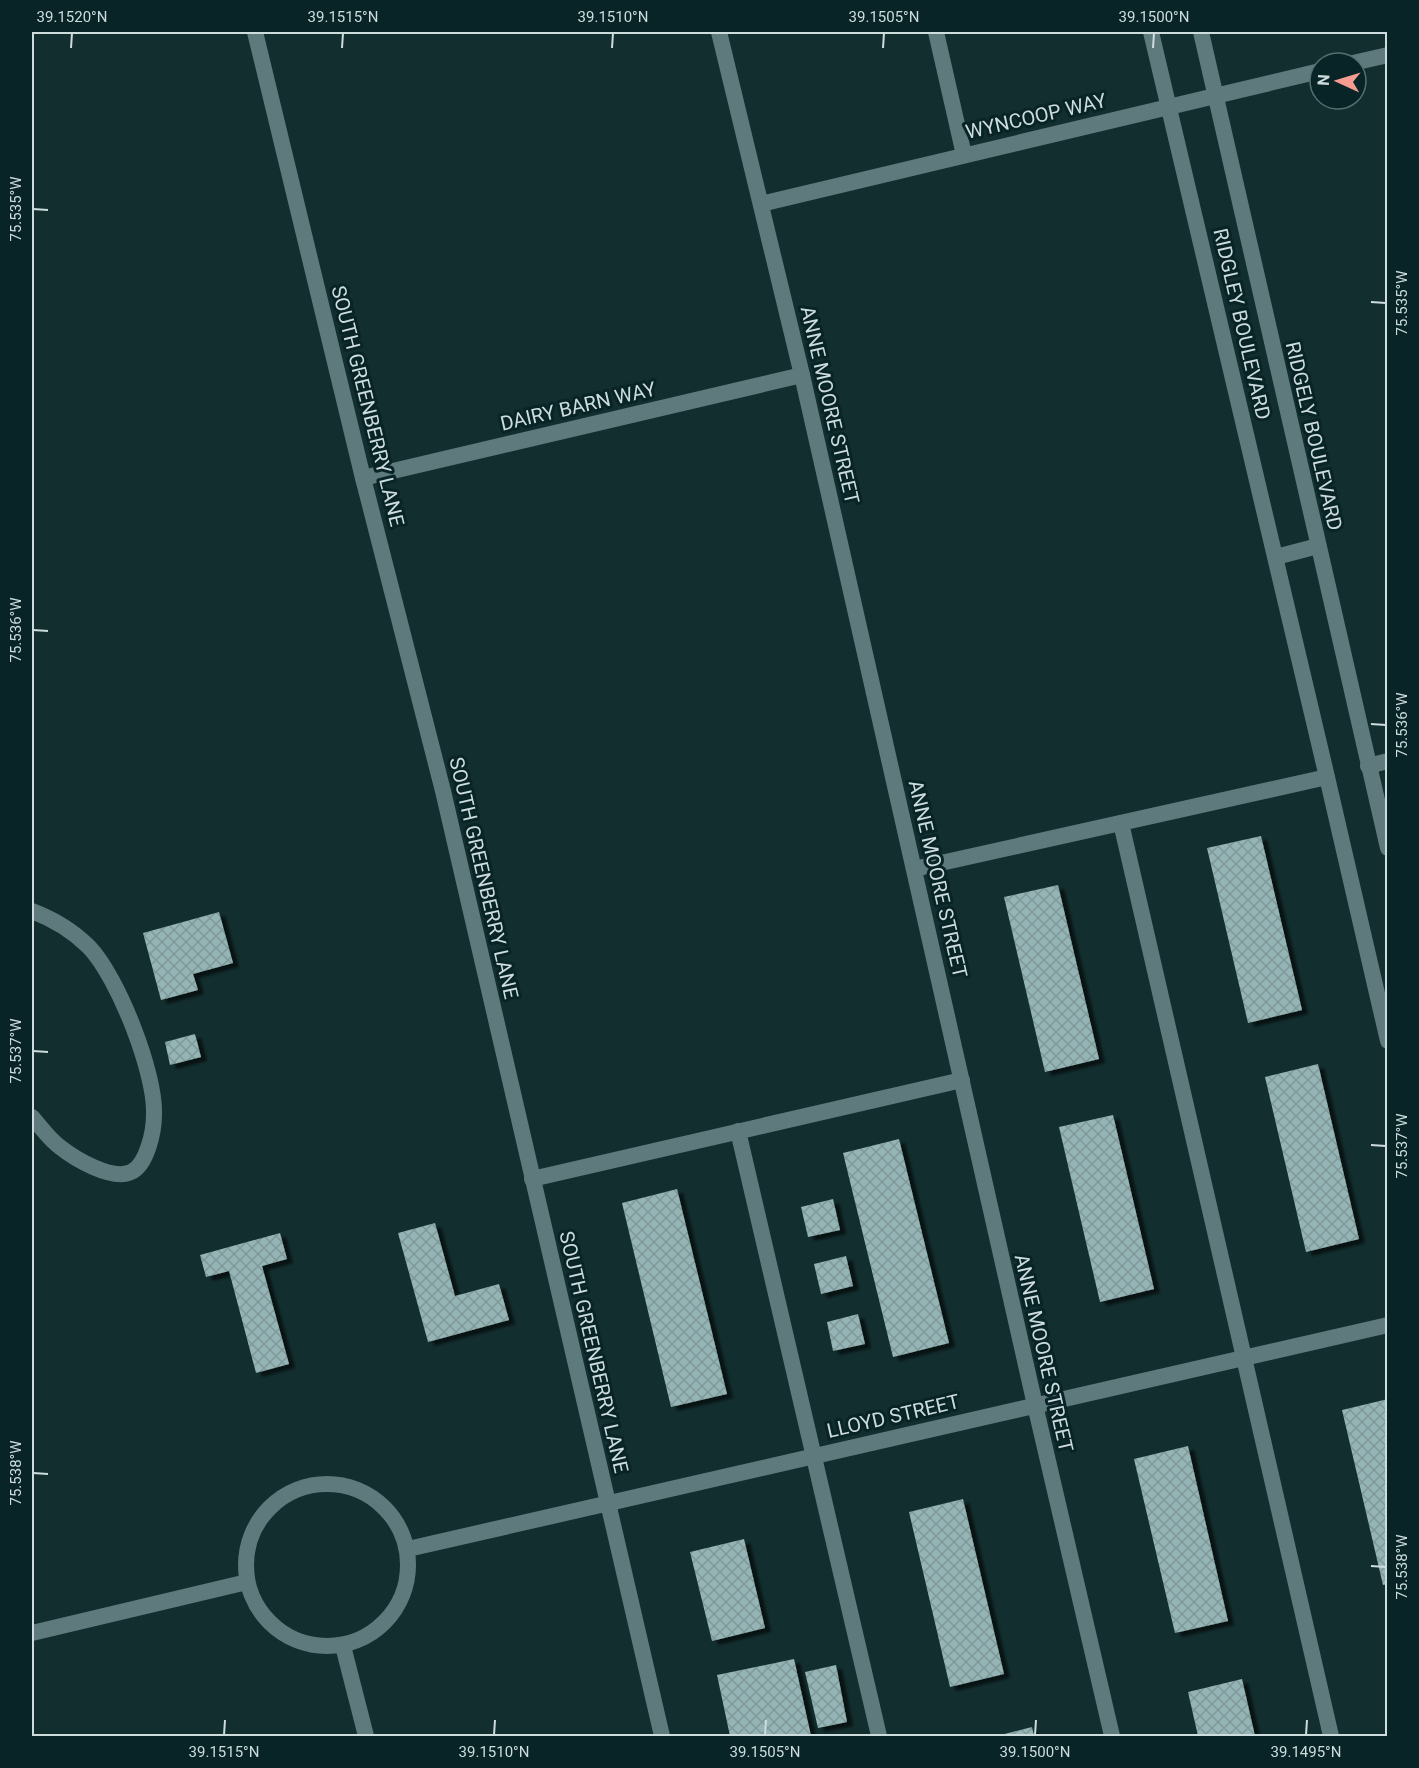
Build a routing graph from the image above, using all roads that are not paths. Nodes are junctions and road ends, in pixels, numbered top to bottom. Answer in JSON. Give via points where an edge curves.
{"nodes":[{"id":1,"x":255,"y":32,"type":"edge"},
{"id":2,"x":719,"y":32,"type":"edge"},
{"id":3,"x":936,"y":32,"type":"edge"},
{"id":4,"x":1151,"y":32,"type":"edge"},
{"id":5,"x":1201,"y":32,"type":"edge"},
{"id":6,"x":1388,"y":55,"type":"edge"},
{"id":7,"x":1368,"y":60,"type":"edge"},
{"id":8,"x":1308,"y":74,"type":"edge"},
{"id":9,"x":1215,"y":95,"type":"junction"},
{"id":10,"x":1169,"y":106,"type":"junction"},
{"id":11,"x":964,"y":155,"type":"junction"},
{"id":12,"x":761,"y":204,"type":"junction"},
{"id":13,"x":802,"y":375,"type":"junction"},
{"id":14,"x":363,"y":478,"type":"junction"},
{"id":15,"x":1318,"y":546,"type":"junction"},
{"id":16,"x":1276,"y":557,"type":"junction"},
{"id":17,"x":1388,"y":761,"type":"edge"},
{"id":18,"x":1368,"y":766,"type":"junction"},
{"id":19,"x":1327,"y":777,"type":"junction"},
{"id":20,"x":1121,"y":823,"type":"junction"},
{"id":21,"x":1388,"y":849,"type":"edge"},
{"id":22,"x":914,"y":869,"type":"junction"},
{"id":23,"x":32,"y":911,"type":"edge"},
{"id":24,"x":1388,"y":1041,"type":"edge"},
{"id":25,"x":962,"y":1080,"type":"junction"},
{"id":26,"x":32,"y":1117,"type":"edge"},
{"id":27,"x":738,"y":1131,"type":"junction"},
{"id":28,"x":532,"y":1179,"type":"junction"},
{"id":29,"x":1388,"y":1325,"type":"edge"},
{"id":30,"x":1244,"y":1358,"type":"junction"},
{"id":31,"x":1035,"y":1405,"type":"junction"},
{"id":32,"x":813,"y":1456,"type":"junction"},
{"id":33,"x":607,"y":1503,"type":"junction"},
{"id":34,"x":408,"y":1549,"type":"junction"},
{"id":35,"x":247,"y":1582,"type":"junction"},
{"id":36,"x":32,"y":1633,"type":"edge"},
{"id":37,"x":344,"y":1646,"type":"junction"},
{"id":38,"x":366,"y":1737,"type":"edge"},
{"id":39,"x":662,"y":1737,"type":"edge"},
{"id":40,"x":879,"y":1737,"type":"edge"},
{"id":41,"x":1112,"y":1737,"type":"edge"},
{"id":42,"x":1331,"y":1737,"type":"edge"}],
"edges":[{"from":1,"to":14,"type":"street","name":"SOUTH GREENBERRY LANE"},
{"from":2,"to":12,"type":"street","name":"ANNE MOORE STREET"},
{"from":3,"to":11,"type":"street"},
{"from":4,"to":10,"type":"street","name":"RIDGLEY BOULEVARD"},
{"from":5,"to":9,"type":"street","name":"RIDGELY BOULEVARD"},
{"from":6,"to":7,"type":"street"},
{"from":8,"to":9,"type":"street","name":"WYNCOOP WAY"},
{"from":9,"to":10,"type":"street","name":"WYNCOOP WAY"},
{"from":9,"to":15,"type":"street","name":"RIDGELY BOULEVARD"},
{"from":10,"to":11,"type":"street","name":"WYNCOOP WAY"},
{"from":10,"to":16,"type":"street","name":"RIDGLEY BOULEVARD"},
{"from":11,"to":12,"type":"street","name":"WYNCOOP WAY"},
{"from":12,"to":13,"type":"street","name":"ANNE MOORE STREET"},
{"from":13,"to":14,"type":"street","name":"DAIRY BARN WAY"},
{"from":13,"to":22,"type":"street","name":"ANNE MOORE STREET"},
{"from":14,"to":28,"type":"street","name":"SOUTH GREENBERRY LANE","via":[[443,790]]},
{"from":15,"to":16,"type":"street"},
{"from":15,"to":18,"type":"street","name":"RIDGELY BOULEVARD"},
{"from":16,"to":19,"type":"street","name":"RIDGLEY BOULEVARD"},
{"from":17,"to":18,"type":"street"},
{"from":18,"to":21,"type":"street","name":"RIDGELY BOULEVARD"},
{"from":19,"to":20,"type":"street"},
{"from":19,"to":24,"type":"street"},
{"from":20,"to":22,"type":"street"},
{"from":20,"to":30,"type":"street"},
{"from":22,"to":25,"type":"street","name":"ANNE MOORE STREET"},
{"from":23,"to":26,"type":"street","via":[[69,930],[90,948],[110,974],[137,1037],[154,1114],[151,1140],[143,1160],[131,1172],[114,1175],[89,1166],[59,1147]]},
{"from":25,"to":27,"type":"street"},
{"from":25,"to":31,"type":"street","name":"ANNE MOORE STREET"},
{"from":27,"to":28,"type":"street"},
{"from":27,"to":32,"type":"street"},
{"from":28,"to":33,"type":"street","name":"SOUTH GREENBERRY LANE"},
{"from":29,"to":30,"type":"street","name":"LLOYD STREET"},
{"from":30,"to":31,"type":"street","name":"LLOYD STREET"},
{"from":30,"to":42,"type":"street"},
{"from":31,"to":32,"type":"street","name":"LLOYD STREET"},
{"from":31,"to":41,"type":"street","name":"ANNE MOORE STREET"},
{"from":32,"to":33,"type":"street","name":"LLOYD STREET"},
{"from":32,"to":40,"type":"street"},
{"from":33,"to":34,"type":"street","name":"LLOYD STREET"},
{"from":33,"to":39,"type":"street","name":"SOUTH GREENBERRY LANE"},
{"from":34,"to":35,"type":"street","via":[[399,1524],[383,1504],[361,1490],[336,1483],[310,1485],[286,1494],[266,1510],[252,1532],[246,1556]]},
{"from":34,"to":37,"type":"street","via":[[409,1574],[402,1599],[368,1637]]},
{"from":35,"to":36,"type":"street"},
{"from":35,"to":37,"type":"street","via":[[256,1606],[279,1631],[318,1647]]},
{"from":37,"to":38,"type":"street"}]}
